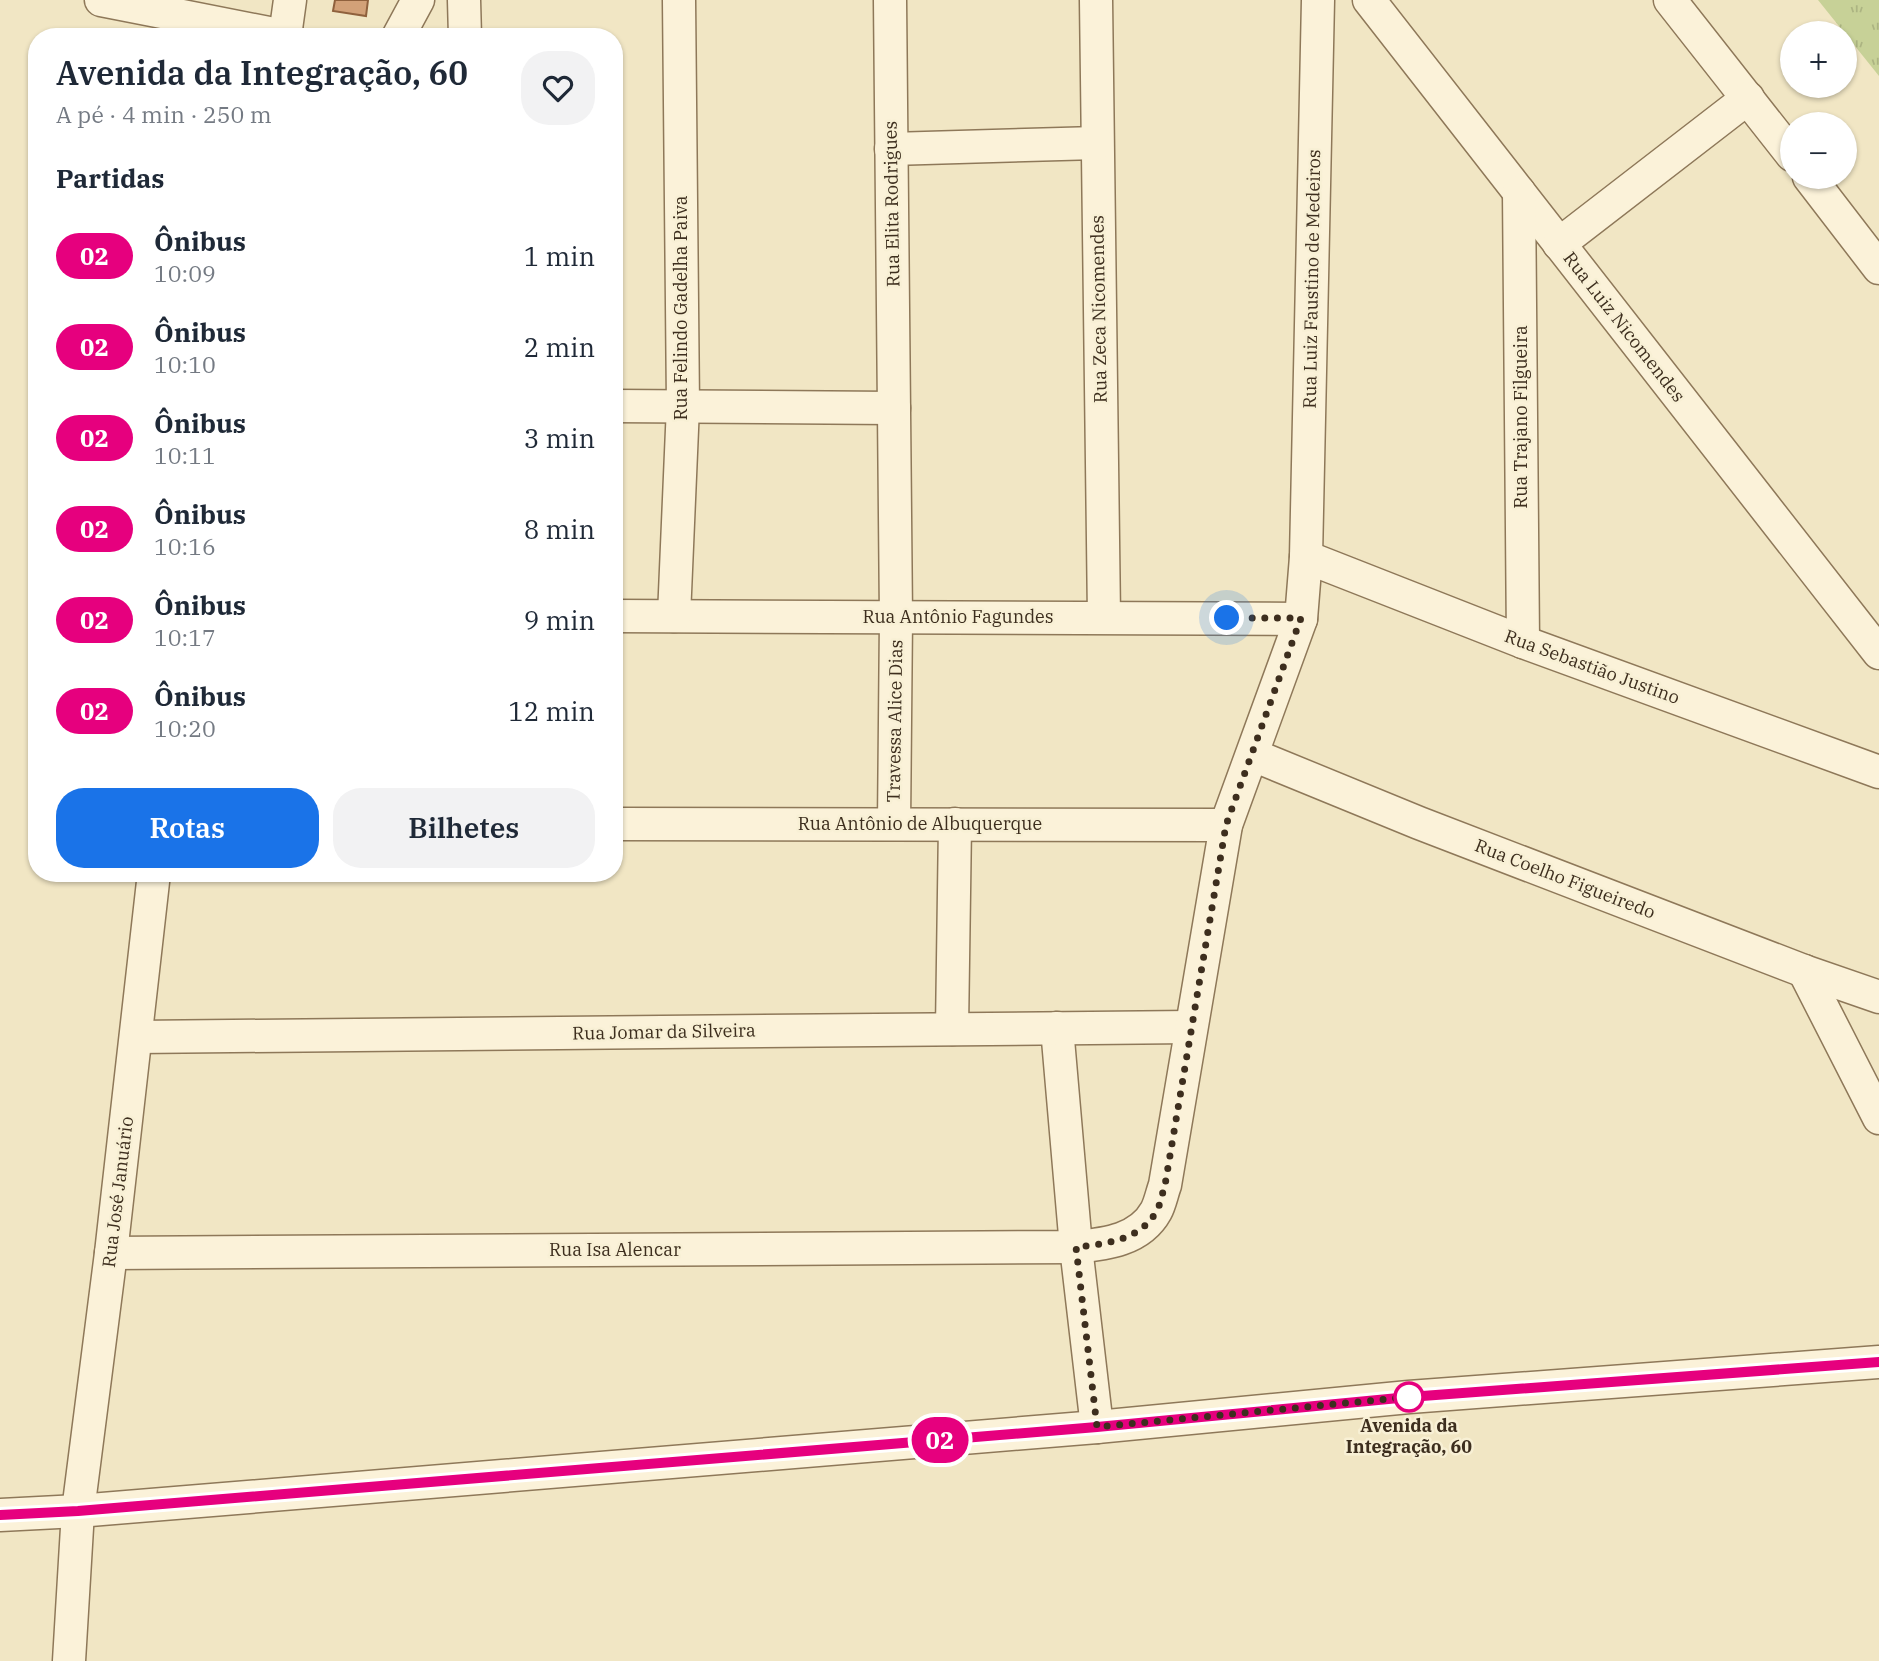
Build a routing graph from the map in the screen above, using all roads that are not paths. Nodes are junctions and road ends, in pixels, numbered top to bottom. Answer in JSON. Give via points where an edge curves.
{"nodes":[{"id":1,"x":101,"y":0,"type":"edge"},
{"id":2,"x":290,"y":0,"type":"edge"},
{"id":3,"x":418,"y":0,"type":"edge"},
{"id":4,"x":464,"y":0,"type":"edge"},
{"id":5,"x":679,"y":0,"type":"edge"},
{"id":6,"x":890,"y":0,"type":"edge"},
{"id":7,"x":1096,"y":0,"type":"edge"},
{"id":8,"x":1318,"y":0,"type":"edge"},
{"id":9,"x":1369,"y":0,"type":"edge"},
{"id":10,"x":1670,"y":0,"type":"edge"},
{"id":11,"x":246,"y":28,"type":"edge"},
{"id":12,"x":288,"y":28,"type":"edge"},
{"id":13,"x":403,"y":28,"type":"edge"},
{"id":14,"x":465,"y":28,"type":"edge"},
{"id":15,"x":1748,"y":99,"type":"junction"},
{"id":16,"x":1780,"y":140,"type":"edge"},
{"id":17,"x":1097,"y":143,"type":"junction"},
{"id":18,"x":891,"y":149,"type":"junction"},
{"id":19,"x":1818,"y":189,"type":"edge"},
{"id":20,"x":1519,"y":192,"type":"junction"},
{"id":21,"x":1559,"y":244,"type":"junction"},
{"id":22,"x":1879,"y":268,"type":"edge"},
{"id":23,"x":683,"y":406,"type":"junction"},
{"id":24,"x":623,"y":407,"type":"edge"},
{"id":25,"x":894,"y":408,"type":"junction"},
{"id":26,"x":1306,"y":557,"type":"junction"},
{"id":27,"x":623,"y":616,"type":"edge"},
{"id":28,"x":674,"y":616,"type":"junction"},
{"id":29,"x":1104,"y":617,"type":"junction"},
{"id":30,"x":896,"y":618,"type":"junction"},
{"id":31,"x":1301,"y":618,"type":"junction"},
{"id":32,"x":1523,"y":642,"type":"junction"},
{"id":33,"x":1879,"y":653,"type":"edge"},
{"id":34,"x":1253,"y":754,"type":"junction"},
{"id":35,"x":1879,"y":772,"type":"edge"},
{"id":36,"x":623,"y":824,"type":"edge"},
{"id":37,"x":894,"y":824,"type":"junction"},
{"id":38,"x":955,"y":824,"type":"junction"},
{"id":39,"x":1226,"y":825,"type":"junction"},
{"id":40,"x":153,"y":882,"type":"edge"},
{"id":41,"x":1804,"y":971,"type":"junction"},
{"id":42,"x":1879,"y":997,"type":"edge"},
{"id":43,"x":1191,"y":1027,"type":"junction"},
{"id":44,"x":1057,"y":1028,"type":"junction"},
{"id":45,"x":952,"y":1029,"type":"junction"},
{"id":46,"x":136,"y":1037,"type":"junction"},
{"id":47,"x":1879,"y":1118,"type":"edge"},
{"id":48,"x":1118,"y":1241,"type":"joint"},
{"id":49,"x":1076,"y":1247,"type":"junction"},
{"id":50,"x":111,"y":1253,"type":"junction"},
{"id":51,"x":1879,"y":1362,"type":"edge"},
{"id":52,"x":1097,"y":1427,"type":"junction"},
{"id":53,"x":78,"y":1511,"type":"junction"},
{"id":54,"x":0,"y":1515,"type":"edge"},
{"id":55,"x":69,"y":1661,"type":"edge"}],
"edges":[{"from":1,"to":11,"type":"street"},
{"from":2,"to":12,"type":"street"},
{"from":3,"to":13,"type":"street"},
{"from":4,"to":14,"type":"street"},
{"from":5,"to":23,"type":"street","name":"Rua Felindo Gadelha Paiva"},
{"from":6,"to":18,"type":"street","name":"Rua Elita Rodrigues"},
{"from":7,"to":17,"type":"street","name":"Rua Zeca Nicomendes"},
{"from":8,"to":26,"type":"street","name":"Rua Luiz Faustino de Medeiros"},
{"from":9,"to":20,"type":"street","name":"Rua Luiz Nicomendes"},
{"from":10,"to":15,"type":"street"},
{"from":15,"to":16,"type":"street"},
{"from":15,"to":21,"type":"street"},
{"from":17,"to":18,"type":"street"},
{"from":17,"to":29,"type":"street","name":"Rua Zeca Nicomendes"},
{"from":18,"to":25,"type":"street","name":"Rua Elita Rodrigues"},
{"from":19,"to":22,"type":"street"},
{"from":20,"to":21,"type":"street","name":"Rua Luiz Nicomendes"},
{"from":20,"to":32,"type":"street","name":"Rua Trajano Filgueira"},
{"from":21,"to":33,"type":"street","name":"Rua Luiz Nicomendes"},
{"from":23,"to":24,"type":"street"},
{"from":23,"to":25,"type":"street"},
{"from":23,"to":28,"type":"street","name":"Rua Felindo Gadelha Paiva"},
{"from":25,"to":30,"type":"street","name":"Travessa Alice Dias"},
{"from":26,"to":31,"type":"street","name":"Rua Luiz Faustino de Medeiros"},
{"from":26,"to":32,"type":"street","name":"Rua Sebastião Justino"},
{"from":27,"to":28,"type":"street","name":"Rua Antônio Fagundes"},
{"from":28,"to":30,"type":"street","name":"Rua Antônio Fagundes"},
{"from":29,"to":30,"type":"street","name":"Rua Antônio Fagundes"},
{"from":29,"to":31,"type":"street","name":"Rua Antônio Fagundes"},
{"from":30,"to":37,"type":"street","name":"Travessa Alice Dias"},
{"from":31,"to":34,"type":"street","name":"Rua Luiz Faustino de Medeiros"},
{"from":32,"to":35,"type":"street","name":"Rua Sebastião Justino"},
{"from":34,"to":39,"type":"street","name":"Rua Luiz Faustino de Medeiros"},
{"from":34,"to":41,"type":"street","name":"Rua Coelho Figueiredo"},
{"from":36,"to":37,"type":"street","name":"Rua Antônio de Albuquerque"},
{"from":37,"to":38,"type":"street","name":"Rua Antônio de Albuquerque"},
{"from":38,"to":39,"type":"street","name":"Rua Antônio de Albuquerque"},
{"from":38,"to":45,"type":"street"},
{"from":39,"to":43,"type":"street","name":"Rua Luiz Faustino de Medeiros"},
{"from":40,"to":46,"type":"street","name":"Rua José Januário"},
{"from":41,"to":42,"type":"street","name":"Rua Coelho Figueiredo"},
{"from":41,"to":47,"type":"street"},
{"from":43,"to":44,"type":"street","name":"Rua Jomar da Silveira"},
{"from":43,"to":48,"type":"street","name":"Rua Luiz Faustino de Medeiros","via":[[1165,1185],[1156,1212],[1136,1233]]},
{"from":44,"to":45,"type":"street","name":"Rua Jomar da Silveira"},
{"from":44,"to":49,"type":"street"},
{"from":45,"to":46,"type":"street","name":"Rua Jomar da Silveira"},
{"from":46,"to":50,"type":"street","name":"Rua José Januário"},
{"from":48,"to":49,"type":"street","name":"Rua Isa Alencar"},
{"from":49,"to":50,"type":"street","name":"Rua Isa Alencar"},
{"from":49,"to":52,"type":"street"},
{"from":50,"to":53,"type":"street","name":"Rua José Januário"},
{"from":51,"to":52,"type":"street","via":[[1409,1397]]},
{"from":52,"to":53,"type":"street"},
{"from":53,"to":54,"type":"street"},
{"from":53,"to":55,"type":"street","name":"Rua José Januário"}]}
